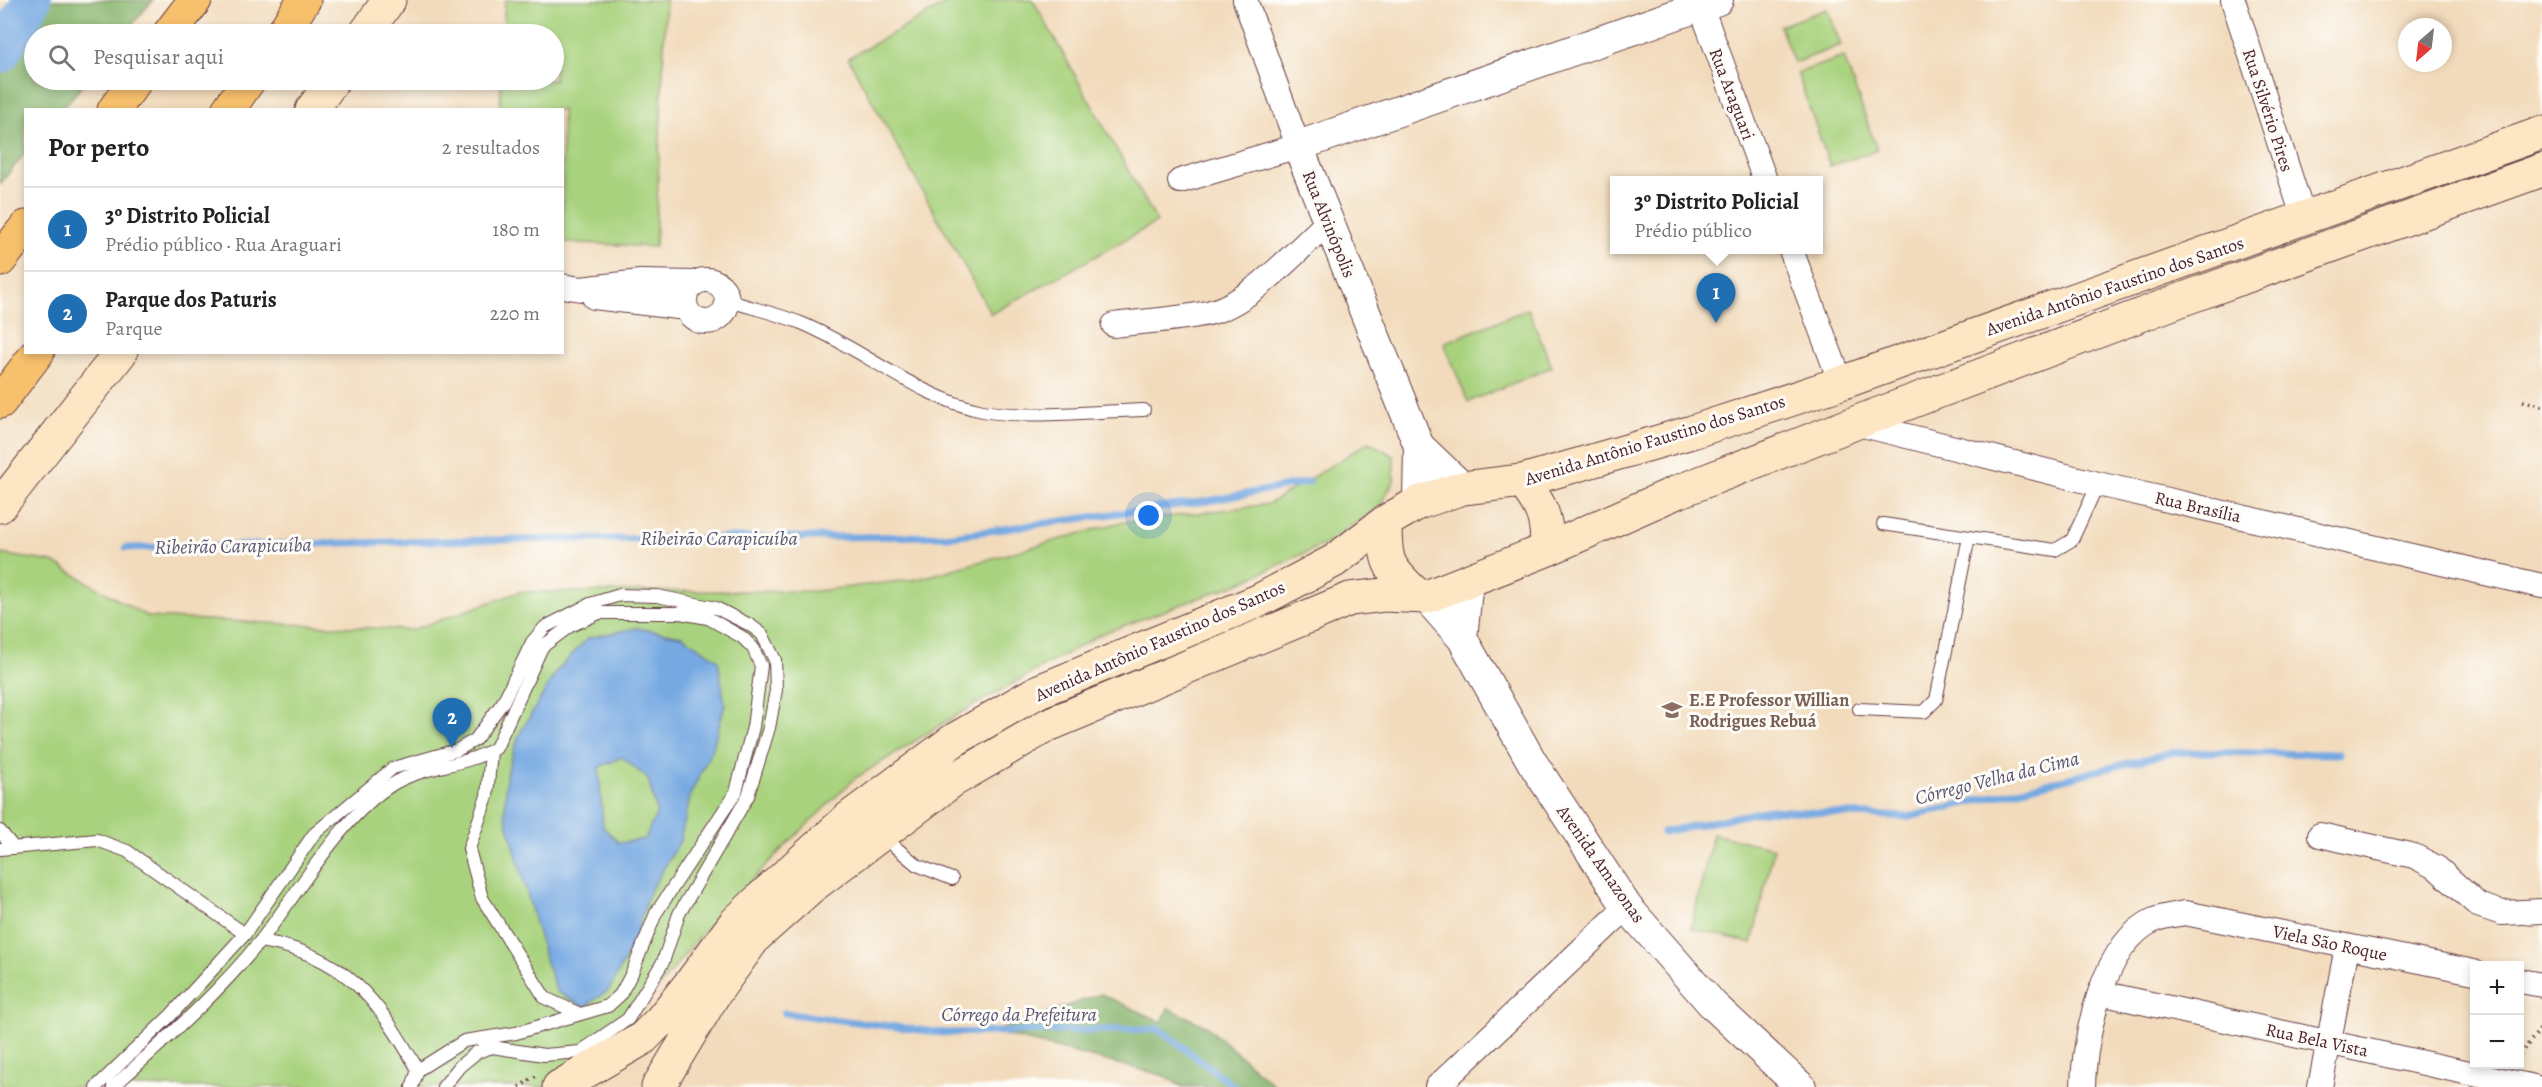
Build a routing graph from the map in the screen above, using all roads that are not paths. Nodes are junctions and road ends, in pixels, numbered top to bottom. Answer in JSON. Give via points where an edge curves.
{"nodes":[{"id":1,"x":195,"y":0,"type":"edge"},
{"id":2,"x":304,"y":0,"type":"edge"},
{"id":3,"x":389,"y":0,"type":"edge"},
{"id":4,"x":1245,"y":0,"type":"edge"},
{"id":5,"x":2233,"y":0,"type":"edge"},
{"id":6,"x":1709,"y":3,"type":"edge"},
{"id":7,"x":177,"y":24,"type":"edge"},
{"id":8,"x":288,"y":24,"type":"edge"},
{"id":9,"x":372,"y":24,"type":"edge"},
{"id":10,"x":129,"y":90,"type":"edge"},
{"id":11,"x":242,"y":90,"type":"edge"},
{"id":12,"x":326,"y":90,"type":"edge"},
{"id":13,"x":115,"y":108,"type":"edge"},
{"id":14,"x":229,"y":108,"type":"edge"},
{"id":15,"x":313,"y":108,"type":"edge"},
{"id":16,"x":2542,"y":133,"type":"edge"},
{"id":17,"x":1298,"y":146,"type":"junction"},
{"id":18,"x":2542,"y":170,"type":"edge"},
{"id":19,"x":1764,"y":176,"type":"edge"},
{"id":20,"x":1180,"y":181,"type":"dead end"},
{"id":21,"x":2304,"y":219,"type":"junction"},
{"id":22,"x":1328,"y":222,"type":"junction"},
{"id":23,"x":24,"y":230,"type":"edge"},
{"id":24,"x":1793,"y":254,"type":"edge"},
{"id":25,"x":0,"y":260,"type":"edge"},
{"id":26,"x":695,"y":283,"type":"junction"},
{"id":27,"x":564,"y":286,"type":"edge"},
{"id":28,"x":727,"y":300,"type":"junction"},
{"id":29,"x":564,"y":303,"type":"edge"},
{"id":30,"x":686,"y":308,"type":"junction"},
{"id":31,"x":1114,"y":325,"type":"dead end"},
{"id":32,"x":36,"y":354,"type":"edge"},
{"id":33,"x":119,"y":354,"type":"edge"},
{"id":34,"x":1841,"y":383,"type":"junction"},
{"id":35,"x":0,"y":402,"type":"edge"},
{"id":36,"x":1143,"y":410,"type":"dead end"},
{"id":37,"x":1855,"y":423,"type":"junction"},
{"id":38,"x":1419,"y":446,"type":"junction"},
{"id":39,"x":1522,"y":481,"type":"junction"},
{"id":40,"x":2098,"y":484,"type":"junction"},
{"id":41,"x":1463,"y":488,"type":"junction"},
{"id":42,"x":1418,"y":503,"type":"junction"},
{"id":43,"x":0,"y":506,"type":"edge"},
{"id":44,"x":1385,"y":522,"type":"junction"},
{"id":45,"x":1883,"y":524,"type":"dead end"},
{"id":46,"x":1969,"y":537,"type":"junction"},
{"id":47,"x":1546,"y":550,"type":"junction"},
{"id":48,"x":1468,"y":580,"type":"junction"},
{"id":49,"x":2542,"y":586,"type":"edge"},
{"id":50,"x":1422,"y":596,"type":"junction"},
{"id":51,"x":1462,"y":638,"type":"junction"},
{"id":52,"x":1859,"y":709,"type":"dead end"},
{"id":53,"x":491,"y":751,"type":"junction"},
{"id":54,"x":0,"y":831,"type":"edge"},
{"id":55,"x":879,"y":834,"type":"junction"},
{"id":56,"x":2320,"y":835,"type":"dead end"},
{"id":57,"x":14,"y":848,"type":"junction"},
{"id":58,"x":0,"y":849,"type":"edge"},
{"id":59,"x":952,"y":879,"type":"dead end"},
{"id":60,"x":1627,"y":907,"type":"junction"},
{"id":61,"x":2542,"y":911,"type":"edge"},
{"id":62,"x":245,"y":934,"type":"junction"},
{"id":63,"x":260,"y":941,"type":"junction"},
{"id":64,"x":2347,"y":946,"type":"junction"},
{"id":65,"x":2470,"y":971,"type":"edge"},
{"id":66,"x":2524,"y":982,"type":"edge"},
{"id":67,"x":2542,"y":986,"type":"edge"},
{"id":68,"x":2100,"y":993,"type":"junction"},
{"id":69,"x":580,"y":1014,"type":"junction"},
{"id":70,"x":2329,"y":1043,"type":"junction"},
{"id":71,"x":418,"y":1070,"type":"junction"},
{"id":72,"x":670,"y":1081,"type":"edge"},
{"id":73,"x":571,"y":1085,"type":"edge"},
{"id":74,"x":96,"y":1087,"type":"edge"},
{"id":75,"x":113,"y":1087,"type":"edge"},
{"id":76,"x":412,"y":1087,"type":"edge"},
{"id":77,"x":442,"y":1087,"type":"edge"},
{"id":78,"x":1437,"y":1087,"type":"edge"},
{"id":79,"x":1801,"y":1087,"type":"edge"},
{"id":80,"x":2083,"y":1087,"type":"edge"},
{"id":81,"x":2320,"y":1087,"type":"edge"},
{"id":82,"x":2534,"y":1087,"type":"edge"}],
"edges":[{"from":1,"to":7,"type":"highway"},
{"from":2,"to":8,"type":"highway"},
{"from":3,"to":9,"type":"main road"},
{"from":4,"to":17,"type":"street","name":"Rua Alvinópolis"},
{"from":5,"to":21,"type":"street","name":"Rua Silvério Pires"},
{"from":6,"to":17,"type":"street"},
{"from":6,"to":19,"type":"street","name":"Rua Araguari"},
{"from":10,"to":13,"type":"highway"},
{"from":11,"to":14,"type":"highway"},
{"from":12,"to":15,"type":"main road"},
{"from":16,"to":21,"type":"main road","name":"Avenida Antônio Faustino dos Santos"},
{"from":17,"to":20,"type":"street"},
{"from":17,"to":22,"type":"street","name":"Rua Alvinópolis"},
{"from":18,"to":37,"type":"main road","name":"Avenida Antônio Faustino dos Santos"},
{"from":21,"to":34,"type":"main road","name":"Avenida Antônio Faustino dos Santos"},
{"from":22,"to":31,"type":"street","via":[[1258,287],[1235,302],[1214,311]]},
{"from":22,"to":38,"type":"street","name":"Rua Alvinópolis"},
{"from":23,"to":25,"type":"highway"},
{"from":24,"to":34,"type":"street"},
{"from":26,"to":27,"type":"street","via":[[640,282],[581,289]]},
{"from":26,"to":28,"type":"street","via":[[716,282]]},
{"from":26,"to":30,"type":"street","via":[[686,294]]},
{"from":28,"to":30,"type":"street","via":[[721,316],[710,322],[695,320]]},
{"from":28,"to":36,"type":"lane","via":[[802,323],[910,381],[983,411],[1011,414]]},
{"from":29,"to":30,"type":"street","via":[[597,297]]},
{"from":32,"to":35,"type":"highway"},
{"from":33,"to":43,"type":"main road"},
{"from":34,"to":39,"type":"main road","name":"Avenida Antônio Faustino dos Santos","via":[[1692,432]]},
{"from":37,"to":40,"type":"street","name":"Rua Brasília"},
{"from":37,"to":47,"type":"main road","name":"Avenida Antônio Faustino dos Santos","via":[[1677,492]]},
{"from":38,"to":41,"type":"street","name":"Rua Alvinópolis"},
{"from":38,"to":42,"type":"street","name":"Rua Alvinópolis"},
{"from":39,"to":41,"type":"main road","name":"Avenida Antônio Faustino dos Santos"},
{"from":39,"to":47,"type":"main road","via":[[1544,512]]},
{"from":40,"to":46,"type":"lane","via":[[2072,540],[2061,548]]},
{"from":40,"to":49,"type":"street","name":"Rua Brasília"},
{"from":41,"to":42,"type":"main road","name":"Avenida Antônio Faustino dos Santos"},
{"from":42,"to":44,"type":"main road","name":"Avenida Antônio Faustino dos Santos"},
{"from":44,"to":50,"type":"main road","via":[[1388,564]]},
{"from":44,"to":73,"type":"main road","name":"Avenida Antônio Faustino dos Santos","via":[[1334,561],[1258,601],[1039,691],[954,740],[849,818],[762,897],[735,923],[687,989],[642,1039]]},
{"from":45,"to":46,"type":"lane"},
{"from":46,"to":52,"type":"lane","via":[[1936,700],[1924,712]]},
{"from":47,"to":48,"type":"main road","name":"Avenida Antônio Faustino dos Santos"},
{"from":48,"to":50,"type":"main road","name":"Avenida Antônio Faustino dos Santos"},
{"from":48,"to":51,"type":"street"},
{"from":50,"to":51,"type":"street","name":"Avenida Amazonas"},
{"from":50,"to":55,"type":"main road","name":"Avenida Antônio Faustino dos Santos","via":[[1350,599],[1048,725],[952,781]]},
{"from":51,"to":60,"type":"street","name":"Avenida Amazonas","via":[[1532,762]]},
{"from":53,"to":63,"type":"lane","via":[[393,784],[346,826]]},
{"from":53,"to":69,"type":"lane","via":[[487,796],[469,849],[482,898],[545,998]]},
{"from":53,"to":69,"type":"lane","via":[[496,748],[543,647],[570,626],[599,613],[680,613],[708,618],[742,638],[753,648],[761,666],[753,727],[736,792],[656,913],[620,995],[608,1006]]},
{"from":54,"to":57,"type":"lane"},
{"from":55,"to":59,"type":"lane","via":[[917,866]]},
{"from":55,"to":72,"type":"main road","name":"Avenida Antônio Faustino dos Santos","via":[[811,887],[755,938],[714,994]]},
{"from":56,"to":61,"type":"street","via":[[2414,856],[2437,868],[2478,905],[2502,913]]},
{"from":57,"to":58,"type":"lane"},
{"from":57,"to":62,"type":"lane","via":[[97,840],[127,851]]},
{"from":60,"to":78,"type":"street"},
{"from":60,"to":79,"type":"street","name":"Avenida Amazonas","via":[[1713,1005]]},
{"from":62,"to":74,"type":"lane","via":[[171,1015]]},
{"from":62,"to":77,"type":"lane","via":[[314,834],[354,798],[393,768],[457,750],[475,740],[503,702],[532,642],[554,621],[620,595],[657,596],[716,608],[762,634],[775,660],[776,690],[748,796],[679,914],[663,962],[628,1018],[580,1052],[544,1055],[492,1047],[477,1052]]},
{"from":63,"to":71,"type":"lane","via":[[311,953],[354,980],[393,1026]]},
{"from":63,"to":75,"type":"lane","via":[[190,1018]]},
{"from":64,"to":65,"type":"street","name":"Viela São Roque"},
{"from":64,"to":68,"type":"street","name":"Viela São Roque","via":[[2185,913],[2154,919],[2139,930],[2118,953]]},
{"from":64,"to":70,"type":"street"},
{"from":66,"to":67,"type":"street"},
{"from":68,"to":70,"type":"street","name":"Rua Bela Vista"},
{"from":68,"to":80,"type":"street","via":[[2087,1040]]},
{"from":69,"to":71,"type":"lane","via":[[516,1033],[464,1041]]},
{"from":70,"to":81,"type":"street"},
{"from":70,"to":82,"type":"street","name":"Rua Bela Vista"},
{"from":71,"to":76,"type":"lane"}]}
